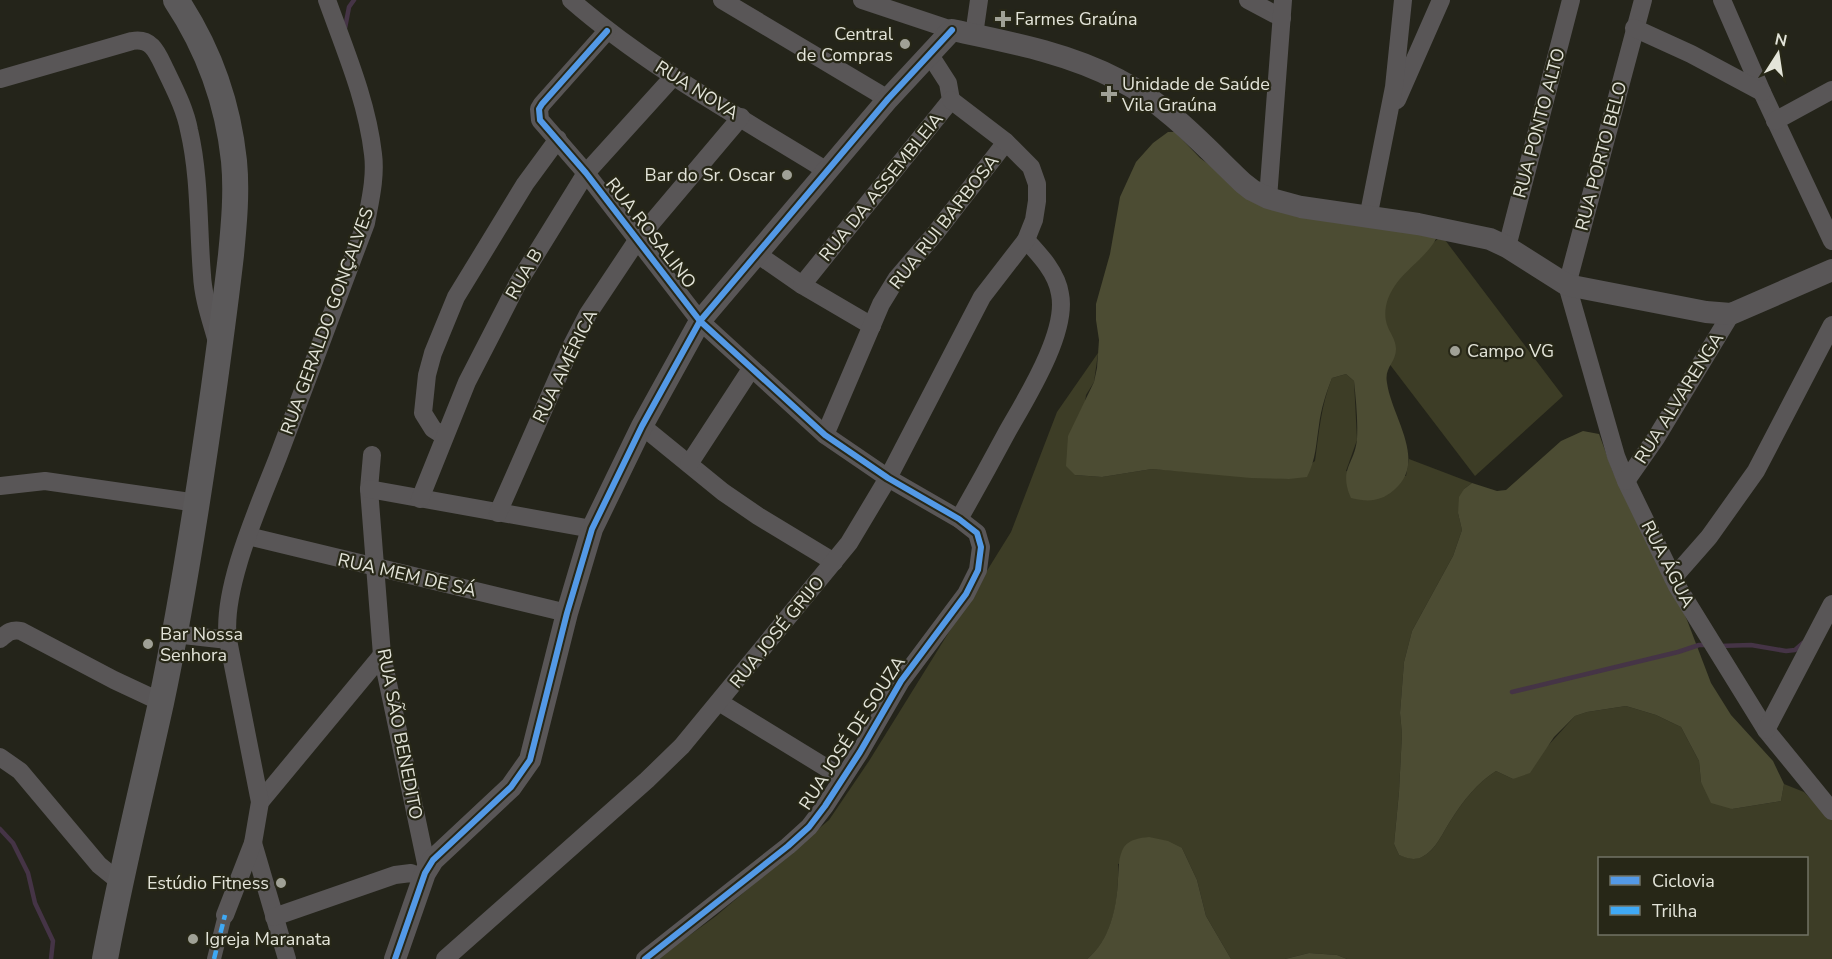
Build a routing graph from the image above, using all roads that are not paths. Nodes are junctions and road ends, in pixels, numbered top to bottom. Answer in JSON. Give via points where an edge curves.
{"nodes":[{"id":1,"x":176,"y":0,"type":"edge"},
{"id":2,"x":327,"y":0,"type":"edge"},
{"id":3,"x":571,"y":0,"type":"edge"},
{"id":4,"x":722,"y":0,"type":"edge"},
{"id":5,"x":862,"y":0,"type":"edge"},
{"id":6,"x":979,"y":0,"type":"edge"},
{"id":7,"x":1248,"y":0,"type":"edge"},
{"id":8,"x":1403,"y":0,"type":"edge"},
{"id":9,"x":1441,"y":0,"type":"edge"},
{"id":10,"x":1571,"y":0,"type":"edge"},
{"id":11,"x":1643,"y":0,"type":"edge"},
{"id":12,"x":1722,"y":0,"type":"edge"},
{"id":13,"x":1283,"y":9,"type":"edge"},
{"id":14,"x":1634,"y":28,"type":"junction"},
{"id":15,"x":607,"y":31,"type":"junction"},
{"id":16,"x":963,"y":33,"type":"junction"},
{"id":17,"x":930,"y":55,"type":"junction"},
{"id":18,"x":673,"y":77,"type":"junction"},
{"id":19,"x":0,"y":79,"type":"edge"},
{"id":20,"x":1832,"y":90,"type":"edge"},
{"id":21,"x":1762,"y":92,"type":"junction"},
{"id":22,"x":888,"y":99,"type":"junction"},
{"id":23,"x":951,"y":100,"type":"junction"},
{"id":24,"x":741,"y":117,"type":"junction"},
{"id":25,"x":1775,"y":121,"type":"junction"},
{"id":26,"x":1387,"y":124,"type":"junction"},
{"id":27,"x":558,"y":139,"type":"junction"},
{"id":28,"x":1006,"y":142,"type":"junction"},
{"id":29,"x":827,"y":171,"type":"junction"},
{"id":30,"x":586,"y":173,"type":"junction"},
{"id":31,"x":1268,"y":198,"type":"junction"},
{"id":32,"x":1368,"y":218,"type":"junction"},
{"id":33,"x":638,"y":239,"type":"junction"},
{"id":34,"x":1026,"y":240,"type":"junction"},
{"id":35,"x":1832,"y":241,"type":"edge"},
{"id":36,"x":1507,"y":247,"type":"junction"},
{"id":37,"x":757,"y":254,"type":"junction"},
{"id":38,"x":1832,"y":270,"type":"edge"},
{"id":39,"x":802,"y":285,"type":"junction"},
{"id":40,"x":1567,"y":285,"type":"junction"},
{"id":41,"x":1731,"y":314,"type":"junction"},
{"id":42,"x":700,"y":321,"type":"junction"},
{"id":43,"x":1832,"y":325,"type":"edge"},
{"id":44,"x":872,"y":326,"type":"junction"},
{"id":45,"x":219,"y":350,"type":"junction"},
{"id":46,"x":751,"y":369,"type":"junction"},
{"id":47,"x":642,"y":426,"type":"junction"},
{"id":48,"x":825,"y":435,"type":"junction"},
{"id":49,"x":444,"y":436,"type":"junction"},
{"id":50,"x":372,"y":455,"type":"dead end"},
{"id":51,"x":689,"y":464,"type":"junction"},
{"id":52,"x":888,"y":478,"type":"junction"},
{"id":53,"x":1626,"y":481,"type":"junction"},
{"id":54,"x":0,"y":486,"type":"edge"},
{"id":55,"x":369,"y":489,"type":"junction"},
{"id":56,"x":420,"y":499,"type":"junction"},
{"id":57,"x":197,"y":503,"type":"junction"},
{"id":58,"x":498,"y":513,"type":"junction"},
{"id":59,"x":959,"y":519,"type":"junction"},
{"id":60,"x":592,"y":529,"type":"junction"},
{"id":61,"x":248,"y":536,"type":"junction"},
{"id":62,"x":834,"y":562,"type":"junction"},
{"id":63,"x":376,"y":568,"type":"junction"},
{"id":64,"x":1673,"y":578,"type":"junction"},
{"id":65,"x":1832,"y":604,"type":"edge"},
{"id":66,"x":567,"y":614,"type":"junction"},
{"id":67,"x":179,"y":638,"type":"junction"},
{"id":68,"x":0,"y":639,"type":"edge"},
{"id":69,"x":228,"y":640,"type":"junction"},
{"id":70,"x":382,"y":655,"type":"junction"},
{"id":71,"x":161,"y":702,"type":"junction"},
{"id":72,"x":719,"y":702,"type":"junction"},
{"id":73,"x":168,"y":728,"type":"dead end"},
{"id":74,"x":1766,"y":730,"type":"junction"},
{"id":75,"x":0,"y":757,"type":"edge"},
{"id":76,"x":843,"y":778,"type":"junction"},
{"id":77,"x":260,"y":802,"type":"junction"},
{"id":78,"x":1832,"y":811,"type":"edge"},
{"id":79,"x":254,"y":843,"type":"junction"},
{"id":80,"x":425,"y":873,"type":"junction"},
{"id":81,"x":120,"y":882,"type":"junction"},
{"id":82,"x":225,"y":915,"type":"joint"},
{"id":83,"x":274,"y":917,"type":"junction"},
{"id":84,"x":105,"y":959,"type":"edge"},
{"id":85,"x":214,"y":959,"type":"edge"},
{"id":86,"x":287,"y":959,"type":"edge"},
{"id":87,"x":394,"y":959,"type":"edge"},
{"id":88,"x":445,"y":959,"type":"edge"},
{"id":89,"x":645,"y":959,"type":"edge"}],
"edges":[{"from":1,"to":45,"type":"main road","via":[[214,73],[234,162],[232,237]]},
{"from":2,"to":61,"type":"street","name":"RUA GERALDO GONÇALVES","via":[[360,92],[374,180],[366,223]]},
{"from":3,"to":15,"type":"street","name":"RUA NOVA"},
{"from":4,"to":22,"type":"street"},
{"from":5,"to":16,"type":"street"},
{"from":6,"to":16,"type":"street"},
{"from":7,"to":13,"type":"street"},
{"from":8,"to":26,"type":"street"},
{"from":9,"to":26,"type":"street"},
{"from":10,"to":36,"type":"street","name":"RUA PONTO ALTO"},
{"from":11,"to":14,"type":"street","name":"RUA PORTO BELO"},
{"from":12,"to":21,"type":"street"},
{"from":13,"to":31,"type":"street"},
{"from":14,"to":21,"type":"street"},
{"from":14,"to":40,"type":"street","name":"RUA PORTO BELO"},
{"from":15,"to":18,"type":"street","name":"RUA NOVA"},
{"from":15,"to":27,"type":"street","name":"RUA ROSALINO","via":[[542,104],[540,120]]},
{"from":16,"to":17,"type":"street"},
{"from":16,"to":31,"type":"street","via":[[1074,60],[1120,80],[1160,106],[1243,183]]},
{"from":17,"to":22,"type":"street"},
{"from":17,"to":23,"type":"street","name":"RUA DA ASSEMBLEIA","via":[[948,83]]},
{"from":18,"to":24,"type":"street","name":"RUA NOVA"},
{"from":18,"to":30,"type":"street","name":"RUA B"},
{"from":19,"to":45,"type":"street","via":[[132,41],[145,41],[155,48],[179,96],[189,130],[200,219],[203,286]]},
{"from":20,"to":25,"type":"street"},
{"from":21,"to":25,"type":"street"},
{"from":22,"to":29,"type":"street"},
{"from":23,"to":28,"type":"street"},
{"from":23,"to":39,"type":"street","name":"RUA DA ASSEMBLEIA"},
{"from":24,"to":29,"type":"street","name":"RUA NOVA"},
{"from":24,"to":33,"type":"street","name":"RUA AMÉRICA"},
{"from":25,"to":35,"type":"street"},
{"from":26,"to":32,"type":"street"},
{"from":27,"to":30,"type":"street","name":"RUA ROSALINO"},
{"from":27,"to":49,"type":"street","via":[[525,184],[456,297],[433,353],[423,413],[433,429]]},
{"from":28,"to":34,"type":"street","via":[[1031,167],[1037,184],[1034,220]]},
{"from":28,"to":44,"type":"street","name":"RUA RUI BARBOSA","via":[[897,278]]},
{"from":29,"to":37,"type":"street"},
{"from":30,"to":33,"type":"street","name":"RUA ROSALINO"},
{"from":30,"to":49,"type":"street","name":"RUA B","via":[[518,283]]},
{"from":31,"to":32,"type":"street"},
{"from":32,"to":36,"type":"street","via":[[1466,233]]},
{"from":33,"to":42,"type":"street","name":"RUA ROSALINO"},
{"from":33,"to":58,"type":"street","name":"RUA AMÉRICA","via":[[572,345]]},
{"from":34,"to":52,"type":"street","name":"RUA JOSÉ GRIJO","via":[[982,297]]},
{"from":34,"to":59,"type":"street","via":[[1057,280],[1061,313],[1049,352]]},
{"from":36,"to":40,"type":"street"},
{"from":37,"to":39,"type":"street"},
{"from":37,"to":42,"type":"street"},
{"from":38,"to":41,"type":"street"},
{"from":39,"to":44,"type":"street"},
{"from":40,"to":41,"type":"street"},
{"from":40,"to":53,"type":"street","name":"RUA ÁGUA"},
{"from":41,"to":53,"type":"street","name":"RUA ALVARENGA"},
{"from":42,"to":46,"type":"street","name":"RUA ROSALINO"},
{"from":42,"to":47,"type":"street"},
{"from":43,"to":64,"type":"street","via":[[1756,471],[1709,537]]},
{"from":44,"to":48,"type":"street","name":"RUA RUI BARBOSA"},
{"from":45,"to":57,"type":"main road"},
{"from":46,"to":48,"type":"street","name":"RUA ROSALINO"},
{"from":46,"to":51,"type":"street"},
{"from":47,"to":51,"type":"street"},
{"from":47,"to":60,"type":"street"},
{"from":48,"to":52,"type":"street","name":"RUA ROSALINO"},
{"from":49,"to":56,"type":"street","name":"RUA B"},
{"from":50,"to":55,"type":"street","name":"RUA SÃO BENEDITO"},
{"from":51,"to":62,"type":"street","via":[[758,516]]},
{"from":52,"to":59,"type":"street","name":"RUA JOSÉ DE SOUZA"},
{"from":52,"to":62,"type":"street","name":"RUA JOSÉ GRIJO"},
{"from":53,"to":64,"type":"street","name":"RUA ÁGUA"},
{"from":54,"to":57,"type":"street","via":[[45,481]]},
{"from":55,"to":56,"type":"street"},
{"from":55,"to":63,"type":"street","name":"RUA SÃO BENEDITO"},
{"from":56,"to":58,"type":"street"},
{"from":57,"to":67,"type":"main road"},
{"from":58,"to":60,"type":"street"},
{"from":59,"to":76,"type":"street","name":"RUA JOSÉ DE SOUZA","via":[[977,533],[981,547],[978,570],[966,594],[901,681]]},
{"from":60,"to":66,"type":"street"},
{"from":61,"to":63,"type":"street","name":"RUA MEM DE SÁ"},
{"from":61,"to":69,"type":"street","name":"RUA GERALDO GONÇALVES","via":[[227,607]]},
{"from":62,"to":72,"type":"street","name":"RUA JOSÉ GRIJO"},
{"from":63,"to":66,"type":"street","name":"RUA MEM DE SÁ"},
{"from":63,"to":70,"type":"street","name":"RUA SÃO BENEDITO"},
{"from":64,"to":74,"type":"street","name":"RUA ÁGUA"},
{"from":65,"to":74,"type":"street"},
{"from":66,"to":80,"type":"street","via":[[530,760],[511,787],[433,860]]},
{"from":67,"to":69,"type":"street"},
{"from":67,"to":71,"type":"main road"},
{"from":67,"to":73,"type":"street"},
{"from":68,"to":71,"type":"street","via":[[14,630],[21,631]]},
{"from":69,"to":77,"type":"street","name":"RUA GERALDO GONÇALVES"},
{"from":70,"to":77,"type":"street"},
{"from":70,"to":80,"type":"street","name":"RUA SÃO BENEDITO"},
{"from":71,"to":81,"type":"main road"},
{"from":72,"to":76,"type":"street"},
{"from":72,"to":88,"type":"street","name":"RUA JOSÉ GRIJO","via":[[647,780]]},
{"from":74,"to":78,"type":"street","name":"RUA ÁGUA"},
{"from":75,"to":81,"type":"street","via":[[20,771],[99,865]]},
{"from":76,"to":89,"type":"street","name":"RUA JOSÉ DE SOUZA","via":[[809,826],[788,846]]},
{"from":77,"to":79,"type":"street"},
{"from":79,"to":82,"type":"street"},
{"from":79,"to":83,"type":"street"},
{"from":80,"to":83,"type":"street","via":[[395,875]]},
{"from":80,"to":87,"type":"street"},
{"from":81,"to":84,"type":"main road"},
{"from":82,"to":85,"type":"street"},
{"from":83,"to":86,"type":"street"}]}
